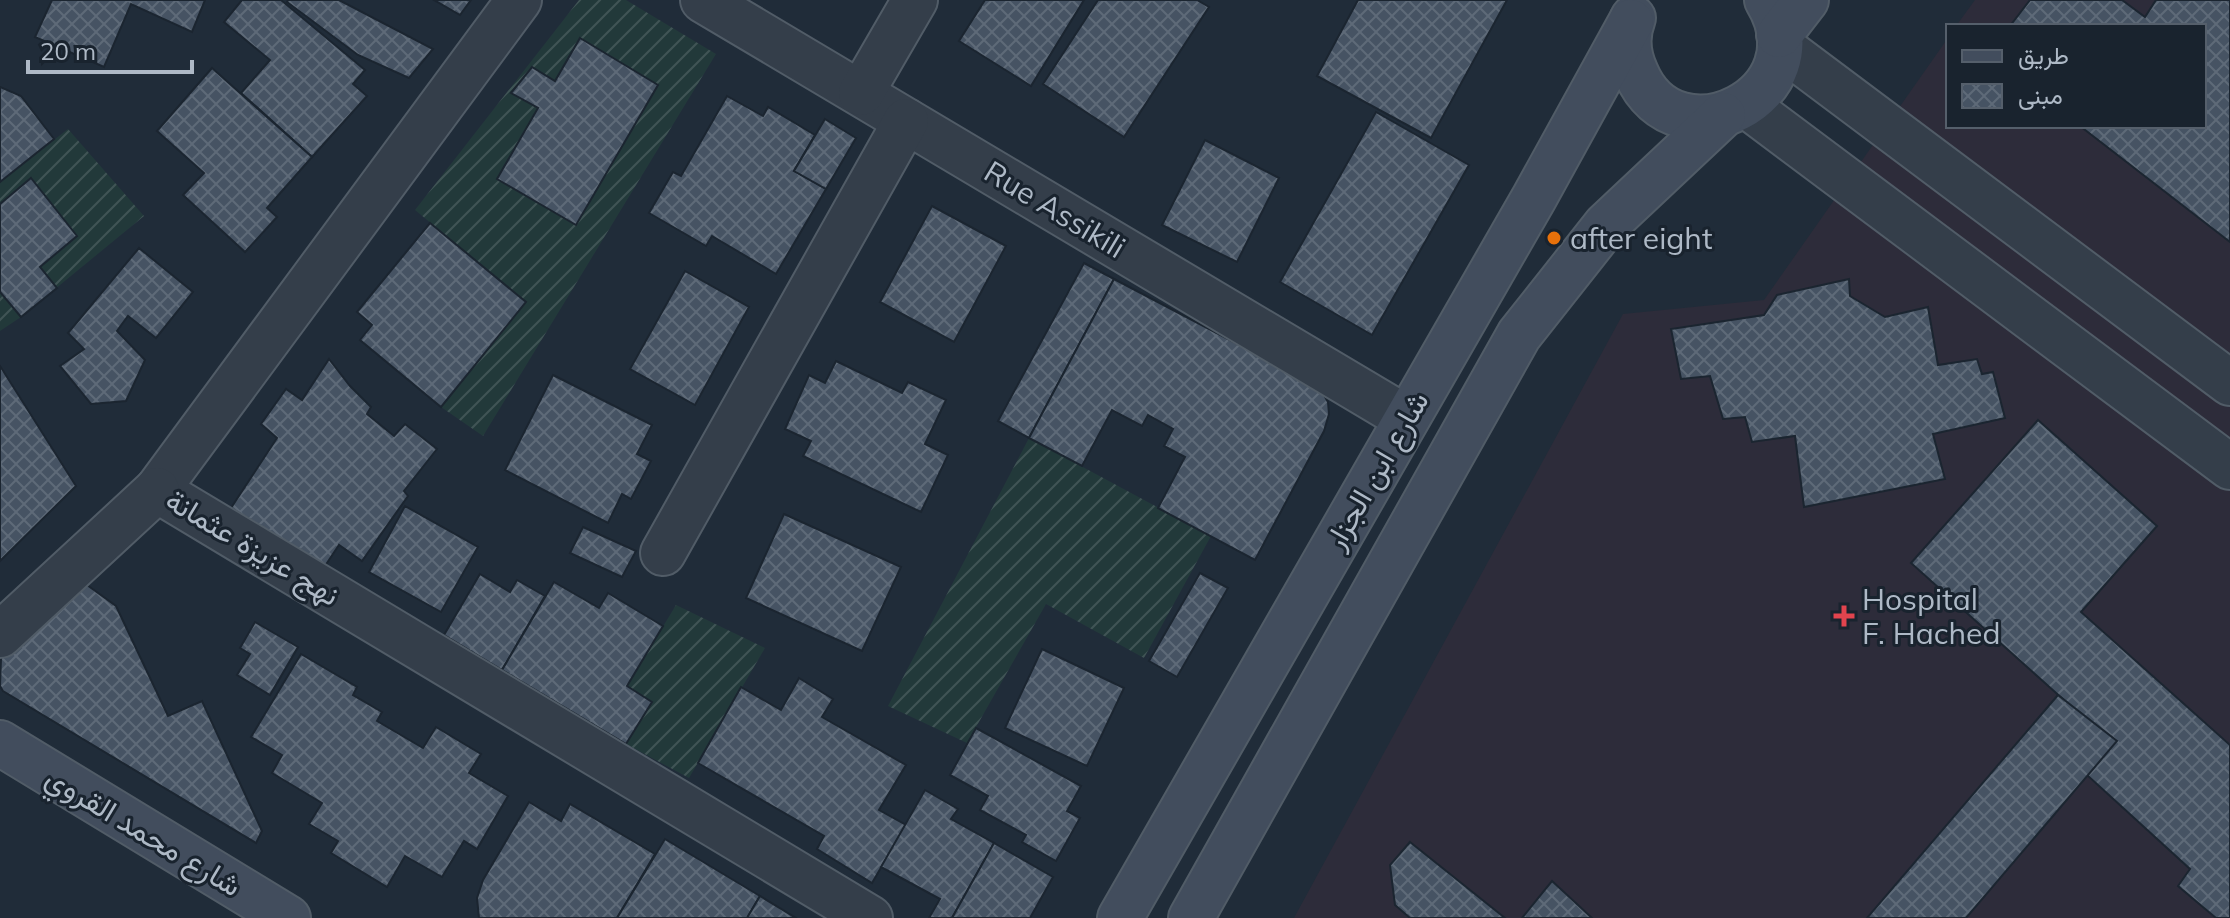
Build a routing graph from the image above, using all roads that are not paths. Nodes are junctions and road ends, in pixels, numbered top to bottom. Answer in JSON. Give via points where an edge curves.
{"nodes":[{"id":1,"x":519,"y":0,"type":"edge"},
{"id":2,"x":703,"y":0,"type":"edge"},
{"id":3,"x":915,"y":0,"type":"edge"},
{"id":4,"x":1806,"y":0,"type":"edge"},
{"id":5,"x":1637,"y":8,"type":"edge"},
{"id":6,"x":1775,"y":27,"type":"edge"},
{"id":7,"x":861,"y":93,"type":"junction"},
{"id":8,"x":1734,"y":110,"type":"junction"},
{"id":9,"x":906,"y":121,"type":"junction"},
{"id":10,"x":2230,"y":383,"type":"edge"},
{"id":11,"x":1406,"y":418,"type":"junction"},
{"id":12,"x":2230,"y":467,"type":"edge"},
{"id":13,"x":157,"y":490,"type":"junction"},
{"id":14,"x":663,"y":553,"type":"dead end"},
{"id":15,"x":0,"y":635,"type":"edge"},
{"id":16,"x":0,"y":743,"type":"edge"},
{"id":17,"x":288,"y":918,"type":"edge"},
{"id":18,"x":870,"y":918,"type":"edge"},
{"id":19,"x":1120,"y":918,"type":"edge"},
{"id":20,"x":1191,"y":918,"type":"edge"}],
"edges":[{"from":1,"to":13,"type":"street","name":"نهج عزيزة عثمانة"},
{"from":2,"to":7,"type":"street","name":"Rue Assikili"},
{"from":3,"to":7,"type":"street"},
{"from":4,"to":6,"type":"main road"},
{"from":5,"to":8,"type":"main road","via":[[1631,61],[1650,95],[1684,115],[1703,118]]},
{"from":5,"to":11,"type":"main road","name":"شارع ابن الجزار"},
{"from":6,"to":8,"type":"main road","name":"شارع ابن الجزار","via":[[1777,63],[1769,80],[1759,94]]},
{"from":6,"to":10,"type":"street"},
{"from":7,"to":9,"type":"street","name":"Rue Assikili"},
{"from":8,"to":12,"type":"street"},
{"from":8,"to":20,"type":"main road","name":"شارع ابن الجزار","via":[[1606,225],[1519,335]]},
{"from":9,"to":11,"type":"street","name":"Rue Assikili"},
{"from":9,"to":14,"type":"street"},
{"from":11,"to":19,"type":"main road","name":"شارع ابن الجزار"},
{"from":13,"to":15,"type":"street"},
{"from":13,"to":18,"type":"street","name":"نهج عزيزة عثمانة"},
{"from":16,"to":17,"type":"main road","name":"شارع محمد القروي"}]}
